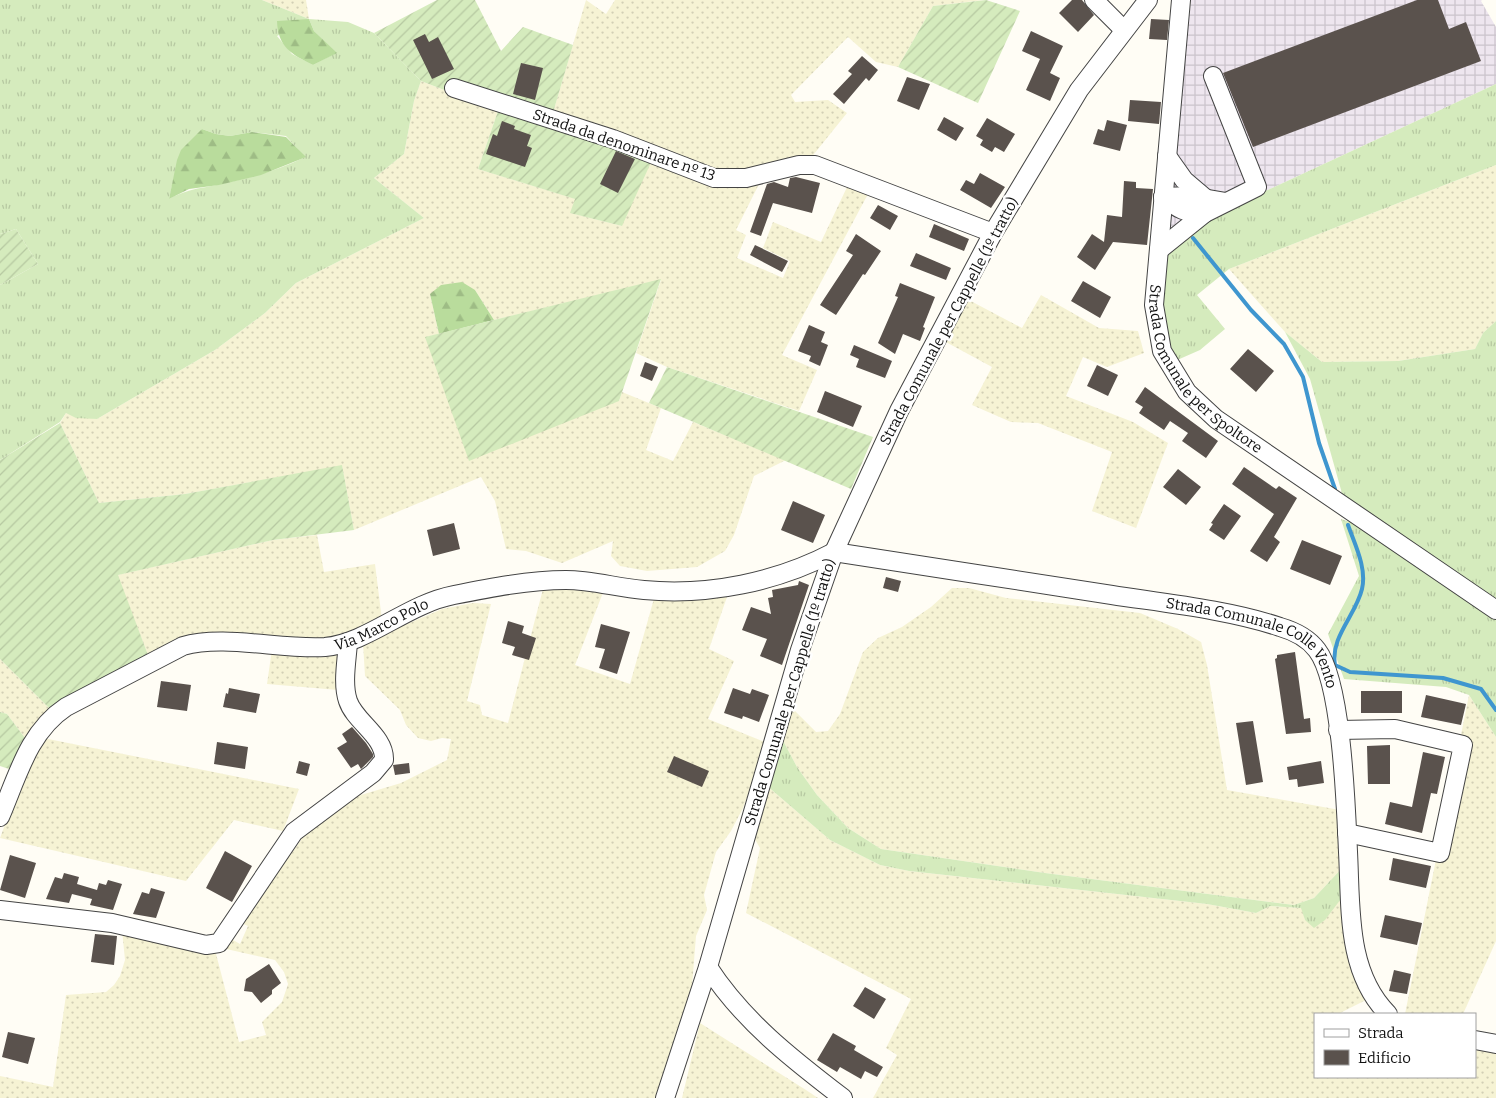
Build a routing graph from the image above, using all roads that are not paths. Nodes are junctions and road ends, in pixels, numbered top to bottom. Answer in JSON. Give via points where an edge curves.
{"nodes":[{"id":1,"x":1094,"y":0,"type":"edge"},
{"id":2,"x":1148,"y":0,"type":"edge"},
{"id":3,"x":1181,"y":0,"type":"edge"},
{"id":4,"x":1124,"y":30,"type":"junction"},
{"id":5,"x":1214,"y":76,"type":"dead end"},
{"id":6,"x":454,"y":88,"type":"dead end"},
{"id":7,"x":1167,"y":156,"type":"junction"},
{"id":8,"x":1163,"y":197,"type":"junction"},
{"id":9,"x":1204,"y":205,"type":"junction"},
{"id":10,"x":993,"y":233,"type":"junction"},
{"id":11,"x":1159,"y":250,"type":"junction"},
{"id":12,"x":834,"y":552,"type":"junction"},
{"id":13,"x":1496,"y":610,"type":"edge"},
{"id":14,"x":348,"y":642,"type":"junction"},
{"id":15,"x":1338,"y":730,"type":"junction"},
{"id":16,"x":0,"y":817,"type":"edge"},
{"id":17,"x":1348,"y":833,"type":"junction"},
{"id":18,"x":0,"y":910,"type":"edge"},
{"id":19,"x":708,"y":967,"type":"junction"},
{"id":20,"x":1387,"y":1013,"type":"edge"},
{"id":21,"x":1476,"y":1040,"type":"edge"},
{"id":22,"x":1496,"y":1044,"type":"edge"},
{"id":23,"x":665,"y":1098,"type":"edge"},
{"id":24,"x":843,"y":1098,"type":"edge"}],
"edges":[{"from":1,"to":4,"type":"street"},
{"from":2,"to":4,"type":"street","name":"Strada Comunale per Cappelle (1º tratto)"},
{"from":3,"to":7,"type":"street","name":"Strada Comunale per Spoltore"},
{"from":4,"to":10,"type":"street","name":"Strada Comunale per Cappelle (1º tratto)","via":[[1075,96]]},
{"from":5,"to":9,"type":"street","via":[[1257,186],[1226,202]]},
{"from":6,"to":10,"type":"street","name":"Strada da denominare nº 13","via":[[619,141],[714,178],[746,178],[799,165],[815,165]]},
{"from":7,"to":8,"type":"street","name":"Strada Comunale per Spoltore"},
{"from":7,"to":9,"type":"street"},
{"from":8,"to":9,"type":"street","via":[[1188,212]]},
{"from":8,"to":11,"type":"street","name":"Strada Comunale per Spoltore"},
{"from":9,"to":11,"type":"street"},
{"from":10,"to":12,"type":"street","name":"Strada Comunale per Cappelle (1º tratto)","via":[[898,411]]},
{"from":11,"to":13,"type":"street","name":"Strada Comunale per Spoltore","via":[[1154,305],[1162,351],[1187,392],[1216,419]]},
{"from":12,"to":14,"type":"street","name":"Via Marco Polo","via":[[788,573],[714,588],[658,591],[566,580],[461,593],[421,604]]},
{"from":12,"to":15,"type":"street","name":"Strada Comunale Colle Vento","via":[[1138,599],[1281,627],[1307,640],[1323,658],[1332,685]]},
{"from":12,"to":19,"type":"street","name":"Strada Comunale per Cappelle (1º tratto)","via":[[800,650]]},
{"from":14,"to":16,"type":"street","name":"Via Marco Polo","via":[[319,647],[200,642],[164,654],[48,720],[31,744]]},
{"from":14,"to":18,"type":"street","via":[[348,700],[356,716],[381,746],[384,760],[374,773],[294,832],[219,943],[206,945],[112,923]]},
{"from":15,"to":17,"type":"street","name":"Strada Comunale Colle Vento"},
{"from":15,"to":17,"type":"street","via":[[1395,729],[1463,745],[1440,852]]},
{"from":17,"to":20,"type":"street","name":"Strada Comunale Colle Vento","via":[[1354,945],[1371,991]]},
{"from":19,"to":23,"type":"street","name":"Strada Comunale per Cappelle (1º tratto)"},
{"from":19,"to":24,"type":"street","via":[[741,1011],[784,1051]]},
{"from":21,"to":22,"type":"street"}]}
